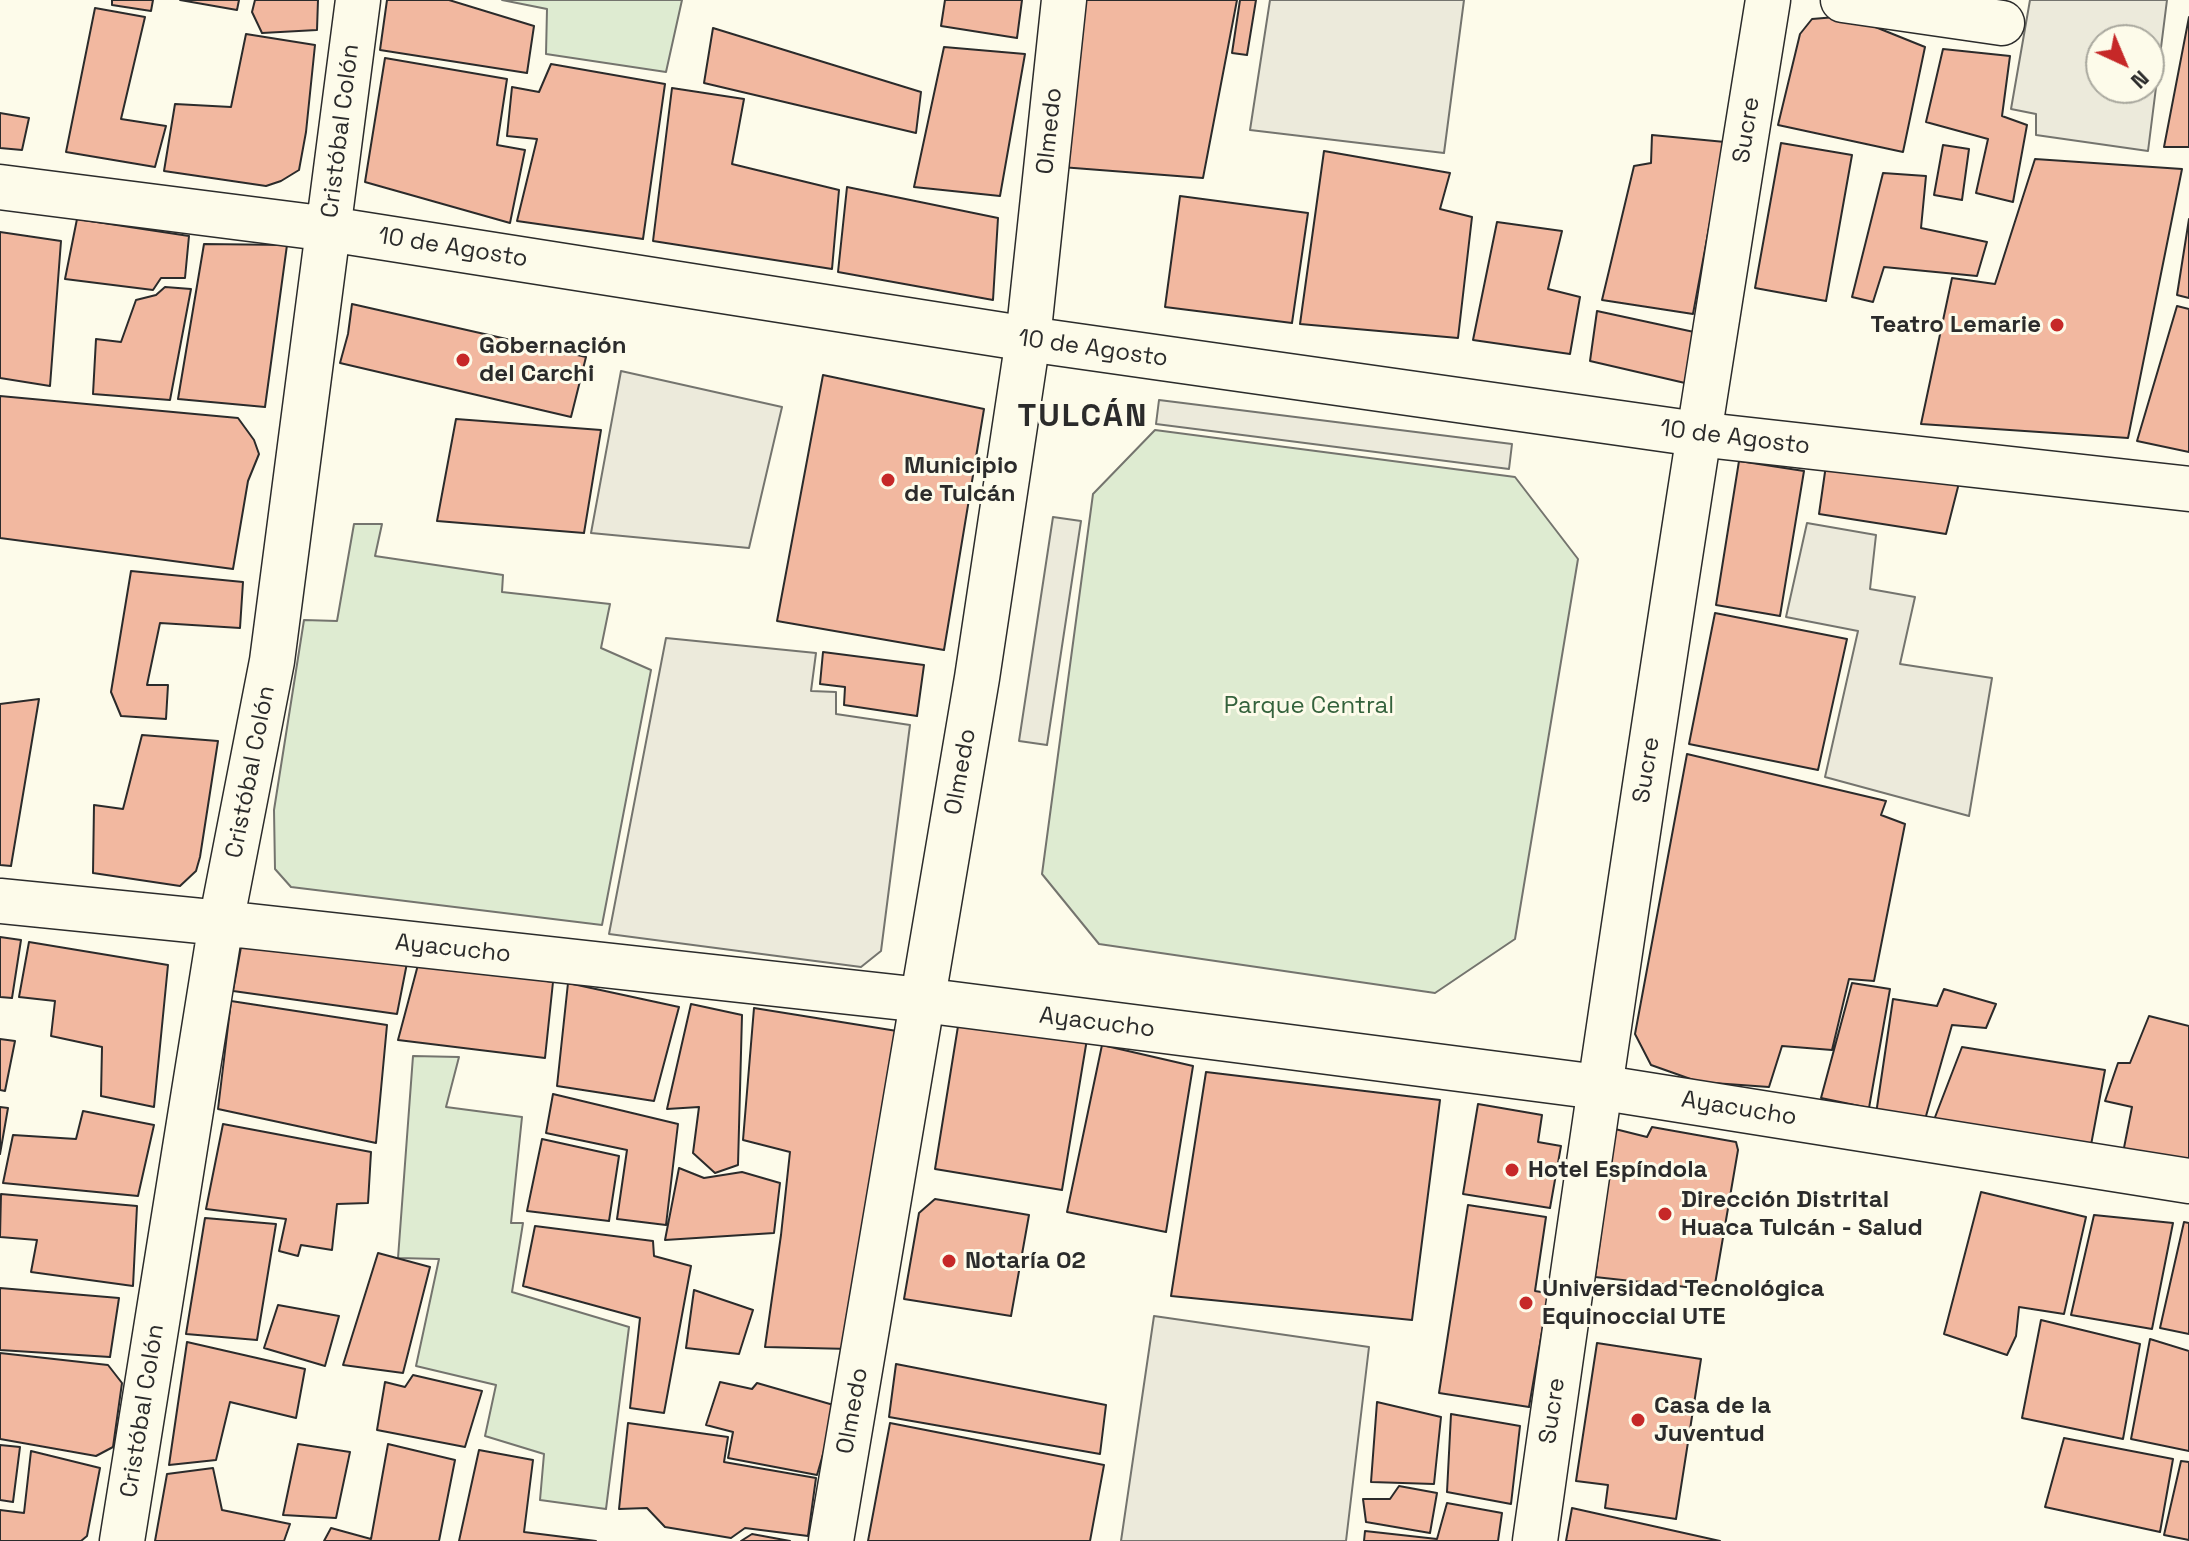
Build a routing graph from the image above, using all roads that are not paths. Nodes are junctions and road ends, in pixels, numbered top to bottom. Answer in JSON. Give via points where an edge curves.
{"nodes":[{"id":1,"x":358,"y":0,"type":"edge"},
{"id":2,"x":1064,"y":0,"type":"edge"},
{"id":3,"x":1768,"y":0,"type":"edge"},
{"id":4,"x":1843,"y":0,"type":"edge"},
{"id":5,"x":2002,"y":23,"type":"dead end"},
{"id":6,"x":0,"y":187,"type":"edge"},
{"id":7,"x":329,"y":229,"type":"junction"},
{"id":8,"x":1028,"y":339,"type":"junction"},
{"id":9,"x":1697,"y":434,"type":"junction"},
{"id":10,"x":2189,"y":489,"type":"edge"},
{"id":11,"x":0,"y":901,"type":"edge"},
{"id":12,"x":221,"y":923,"type":"junction"},
{"id":13,"x":922,"y":1000,"type":"junction"},
{"id":14,"x":1598,"y":1087,"type":"junction"},
{"id":15,"x":2189,"y":1181,"type":"edge"},
{"id":16,"x":122,"y":1541,"type":"edge"},
{"id":17,"x":831,"y":1541,"type":"edge"},
{"id":18,"x":1535,"y":1541,"type":"edge"}],
"edges":[{"from":1,"to":7,"type":"street","name":"Cristóbal Colón"},
{"from":2,"to":8,"type":"street","name":"Olmedo"},
{"from":3,"to":9,"type":"street","name":"Sucre"},
{"from":4,"to":5,"type":"street"},
{"from":6,"to":7,"type":"street","name":"10 de Agosto"},
{"from":7,"to":8,"type":"street","name":"10 de Agosto"},
{"from":7,"to":12,"type":"street","name":"Cristóbal Colón","via":[[272,661]]},
{"from":8,"to":9,"type":"street","name":"10 de Agosto"},
{"from":8,"to":13,"type":"street","name":"Olmedo"},
{"from":9,"to":10,"type":"street","name":"10 de Agosto"},
{"from":9,"to":14,"type":"street","name":"Sucre"},
{"from":11,"to":12,"type":"street","name":"Ayacucho"},
{"from":12,"to":13,"type":"street","name":"Ayacucho"},
{"from":12,"to":16,"type":"street","name":"Cristóbal Colón"},
{"from":13,"to":14,"type":"street","name":"Ayacucho"},
{"from":13,"to":17,"type":"street","name":"Olmedo"},
{"from":14,"to":15,"type":"street","name":"Ayacucho"},
{"from":14,"to":18,"type":"street","name":"Sucre"}]}
